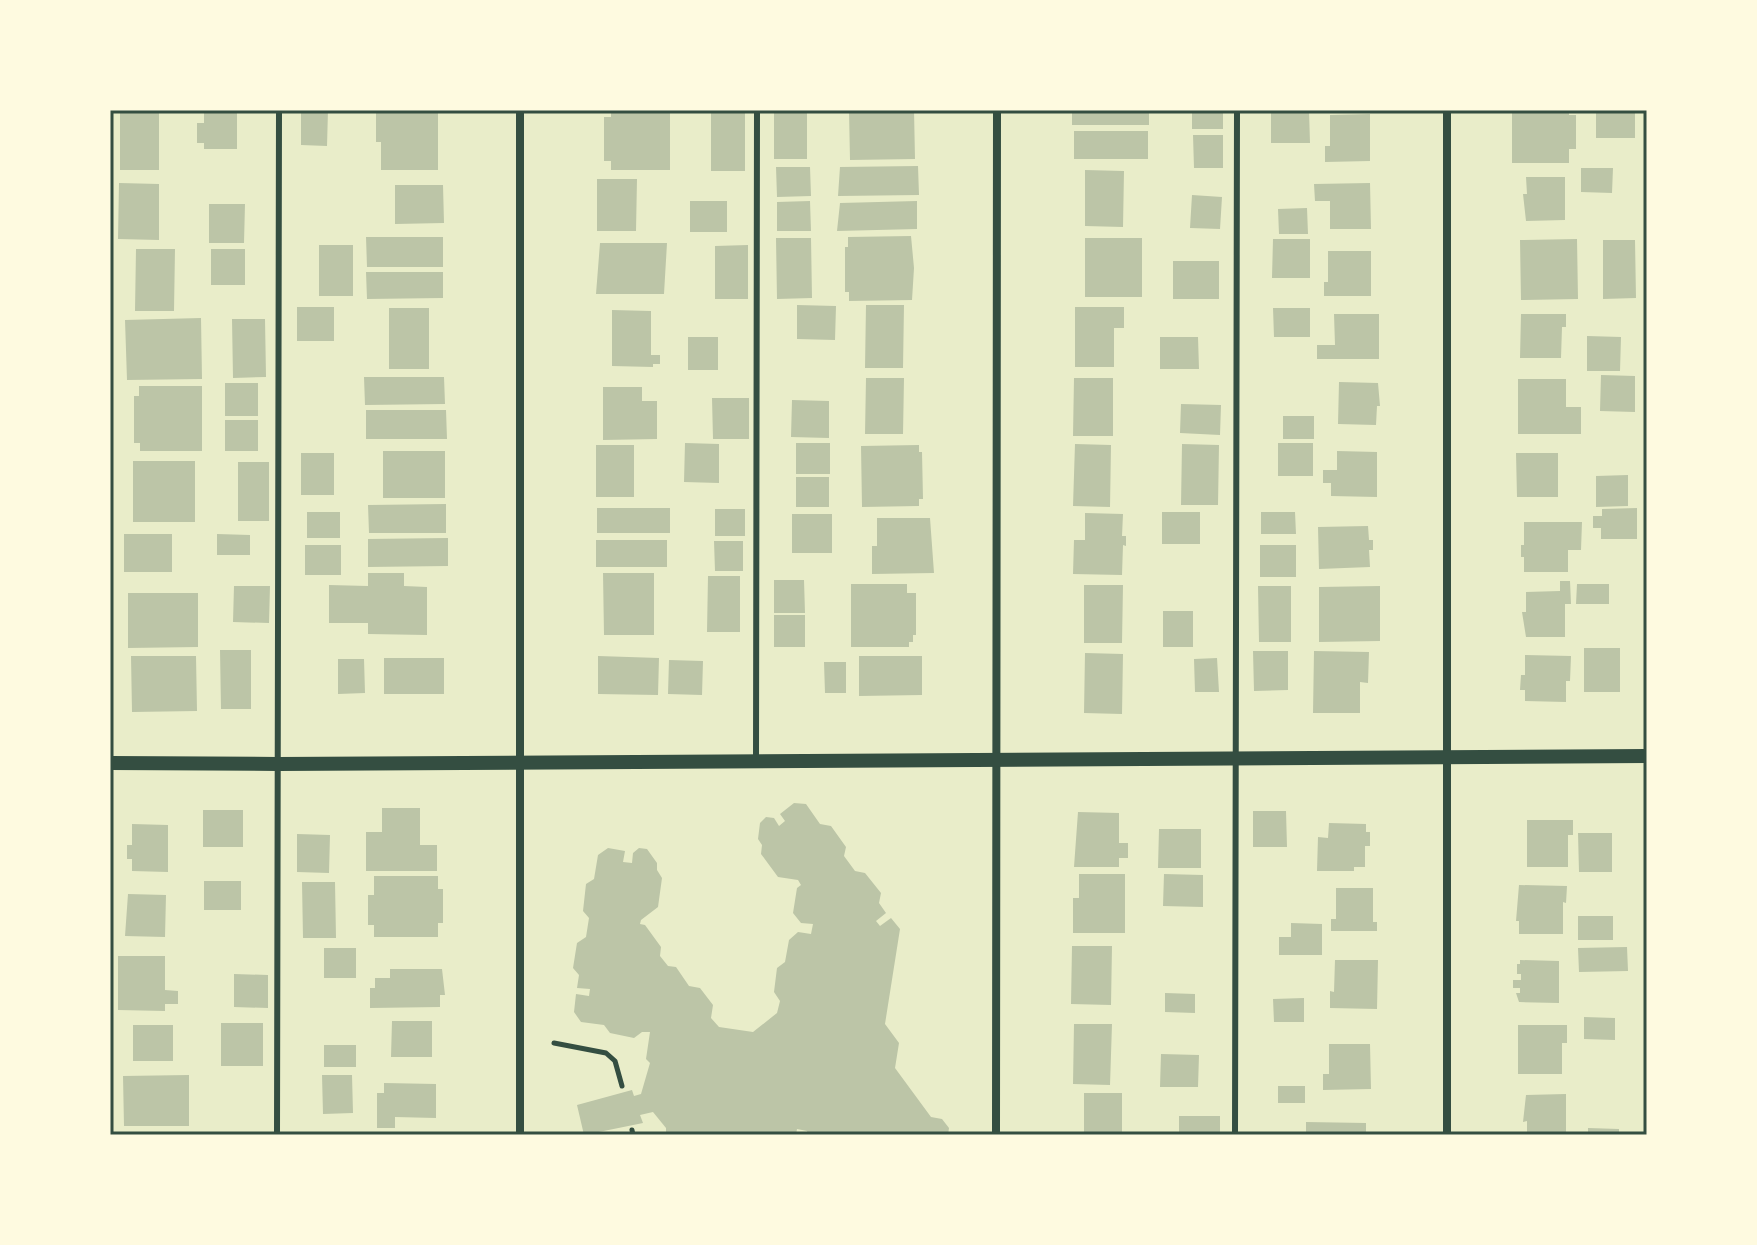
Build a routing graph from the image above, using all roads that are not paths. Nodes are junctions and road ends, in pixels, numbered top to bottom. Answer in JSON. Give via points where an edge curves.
{"nodes":[{"id":1,"x":279,"y":110,"type":"edge"},
{"id":2,"x":520,"y":110,"type":"edge"},
{"id":3,"x":757,"y":110,"type":"edge"},
{"id":4,"x":997,"y":110,"type":"edge"},
{"id":5,"x":1237,"y":110,"type":"edge"},
{"id":6,"x":1447,"y":110,"type":"edge"},
{"id":7,"x":1448,"y":756,"type":"junction"},
{"id":8,"x":1647,"y":756,"type":"edge"},
{"id":9,"x":1237,"y":758,"type":"junction"},
{"id":10,"x":756,"y":760,"type":"junction"},
{"id":11,"x":997,"y":760,"type":"junction"},
{"id":12,"x":521,"y":762,"type":"junction"},
{"id":13,"x":110,"y":763,"type":"edge"},
{"id":14,"x":278,"y":764,"type":"junction"},
{"id":15,"x":277,"y":1135,"type":"edge"},
{"id":16,"x":520,"y":1135,"type":"edge"},
{"id":17,"x":996,"y":1135,"type":"edge"},
{"id":18,"x":1235,"y":1135,"type":"edge"},
{"id":19,"x":1447,"y":1135,"type":"edge"}],
"edges":[{"from":1,"to":14,"type":"lane"},
{"from":2,"to":12,"type":"street"},
{"from":3,"to":10,"type":"lane"},
{"from":4,"to":11,"type":"street"},
{"from":5,"to":9,"type":"lane"},
{"from":6,"to":7,"type":"street"},
{"from":7,"to":8,"type":"street"},
{"from":7,"to":9,"type":"street"},
{"from":7,"to":19,"type":"street"},
{"from":9,"to":11,"type":"street"},
{"from":9,"to":18,"type":"lane"},
{"from":10,"to":11,"type":"street"},
{"from":10,"to":12,"type":"street"},
{"from":11,"to":17,"type":"street"},
{"from":12,"to":14,"type":"street"},
{"from":12,"to":16,"type":"street"},
{"from":13,"to":14,"type":"street"},
{"from":14,"to":15,"type":"lane"}]}
